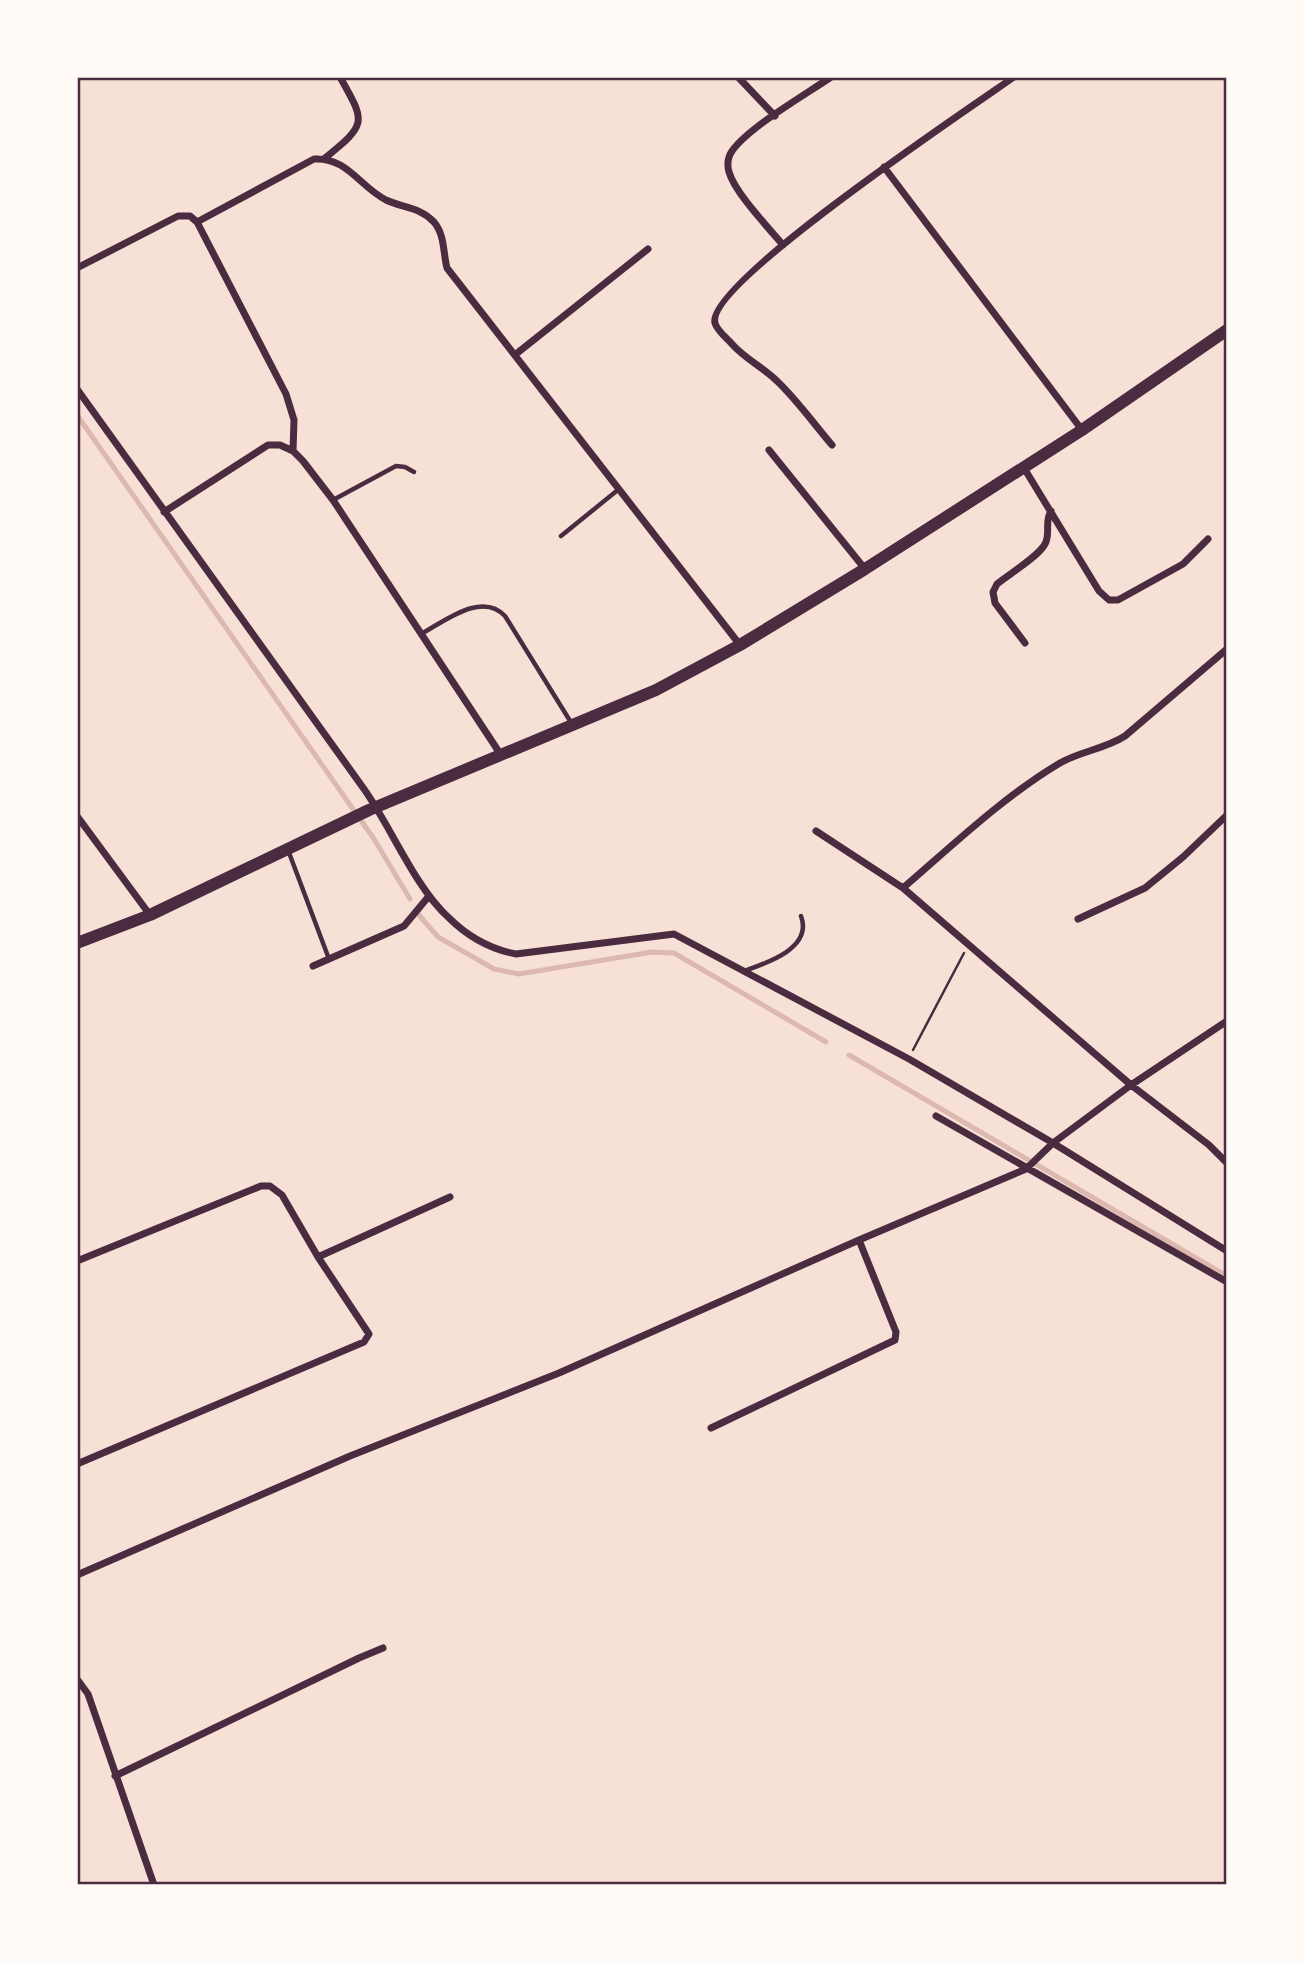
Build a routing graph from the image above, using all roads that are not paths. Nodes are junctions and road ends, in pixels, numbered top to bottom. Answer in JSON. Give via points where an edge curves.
{"nodes":[{"id":1,"x":340,"y":77,"type":"edge"},
{"id":2,"x":738,"y":77,"type":"edge"},
{"id":3,"x":831,"y":77,"type":"edge"},
{"id":4,"x":1014,"y":77,"type":"edge"},
{"id":5,"x":775,"y":116,"type":"junction"},
{"id":6,"x":325,"y":158,"type":"junction"},
{"id":7,"x":884,"y":167,"type":"junction"},
{"id":8,"x":197,"y":222,"type":"junction"},
{"id":9,"x":783,"y":245,"type":"junction"},
{"id":10,"x":648,"y":249,"type":"dead end"},
{"id":11,"x":77,"y":268,"type":"edge"},
{"id":12,"x":1227,"y":330,"type":"edge"},
{"id":13,"x":516,"y":354,"type":"junction"},
{"id":14,"x":77,"y":389,"type":"edge"},
{"id":15,"x":1082,"y":430,"type":"junction"},
{"id":16,"x":832,"y":445,"type":"dead end"},
{"id":17,"x":769,"y":450,"type":"dead end"},
{"id":18,"x":293,"y":451,"type":"junction"},
{"id":19,"x":1024,"y":468,"type":"junction"},
{"id":20,"x":414,"y":472,"type":"dead end"},
{"id":21,"x":619,"y":488,"type":"junction"},
{"id":22,"x":332,"y":500,"type":"junction"},
{"id":23,"x":1051,"y":511,"type":"junction"},
{"id":24,"x":164,"y":512,"type":"junction"},
{"id":25,"x":561,"y":536,"type":"dead end"},
{"id":26,"x":1208,"y":539,"type":"dead end"},
{"id":27,"x":865,"y":569,"type":"junction"},
{"id":28,"x":421,"y":634,"type":"junction"},
{"id":29,"x":1025,"y":643,"type":"dead end"},
{"id":30,"x":740,"y":645,"type":"junction"},
{"id":31,"x":1227,"y":649,"type":"edge"},
{"id":32,"x":572,"y":724,"type":"junction"},
{"id":33,"x":501,"y":755,"type":"junction"},
{"id":34,"x":373,"y":809,"type":"junction"},
{"id":35,"x":1227,"y":814,"type":"edge"},
{"id":36,"x":77,"y":816,"type":"edge"},
{"id":37,"x":816,"y":831,"type":"dead end"},
{"id":38,"x":288,"y":849,"type":"junction"},
{"id":39,"x":902,"y":888,"type":"junction"},
{"id":40,"x":429,"y":897,"type":"junction"},
{"id":41,"x":150,"y":915,"type":"junction"},
{"id":42,"x":801,"y":916,"type":"dead end"},
{"id":43,"x":1078,"y":919,"type":"dead end"},
{"id":44,"x":77,"y":943,"type":"edge"},
{"id":45,"x":329,"y":959,"type":"junction"},
{"id":46,"x":313,"y":966,"type":"dead end"},
{"id":47,"x":744,"y":971,"type":"junction"},
{"id":48,"x":1227,"y":1021,"type":"edge"},
{"id":49,"x":1131,"y":1085,"type":"junction"},
{"id":50,"x":936,"y":1116,"type":"dead end"},
{"id":51,"x":1051,"y":1145,"type":"junction"},
{"id":52,"x":1227,"y":1163,"type":"edge"},
{"id":53,"x":1028,"y":1167,"type":"junction"},
{"id":54,"x":450,"y":1197,"type":"dead end"},
{"id":55,"x":859,"y":1240,"type":"junction"},
{"id":56,"x":1227,"y":1251,"type":"edge"},
{"id":57,"x":318,"y":1257,"type":"junction"},
{"id":58,"x":77,"y":1261,"type":"edge"},
{"id":59,"x":1227,"y":1282,"type":"edge"},
{"id":60,"x":711,"y":1428,"type":"dead end"},
{"id":61,"x":77,"y":1464,"type":"edge"},
{"id":62,"x":77,"y":1576,"type":"edge"},
{"id":63,"x":383,"y":1648,"type":"dead end"},
{"id":64,"x":77,"y":1679,"type":"edge"},
{"id":65,"x":115,"y":1776,"type":"junction"},
{"id":66,"x":154,"y":1885,"type":"edge"}],
"edges":[{"from":1,"to":6,"type":"street","via":[[359,122],[353,135]]},
{"from":2,"to":5,"type":"street"},
{"from":3,"to":5,"type":"street"},
{"from":4,"to":7,"type":"street"},
{"from":5,"to":9,"type":"street","via":[[737,145],[727,162],[739,190]]},
{"from":6,"to":8,"type":"street","via":[[314,159]]},
{"from":6,"to":13,"type":"street","via":[[350,169],[389,201],[422,212],[435,224],[447,268]]},
{"from":7,"to":9,"type":"street"},
{"from":7,"to":15,"type":"street"},
{"from":8,"to":11,"type":"street","via":[[190,216],[178,216]]},
{"from":8,"to":18,"type":"street","via":[[286,394],[294,420]]},
{"from":9,"to":16,"type":"street","via":[[730,293],[719,306],[715,322],[740,353],[779,383]]},
{"from":10,"to":13,"type":"street"},
{"from":12,"to":15,"type":"main road"},
{"from":13,"to":21,"type":"street"},
{"from":14,"to":24,"type":"street"},
{"from":15,"to":19,"type":"main road"},
{"from":17,"to":27,"type":"street"},
{"from":18,"to":22,"type":"street"},
{"from":18,"to":24,"type":"street","via":[[268,446]]},
{"from":19,"to":23,"type":"street"},
{"from":19,"to":27,"type":"main road"},
{"from":20,"to":22,"type":"lane","via":[[396,466]]},
{"from":21,"to":25,"type":"lane"},
{"from":21,"to":30,"type":"street"},
{"from":22,"to":28,"type":"street"},
{"from":23,"to":26,"type":"street","via":[[1109,600],[1118,600],[1169,573]]},
{"from":23,"to":29,"type":"street","via":[[1043,547],[993,592],[995,603]]},
{"from":24,"to":34,"type":"street"},
{"from":27,"to":30,"type":"main road"},
{"from":28,"to":32,"type":"lane","via":[[471,608],[499,610]]},
{"from":28,"to":33,"type":"street"},
{"from":30,"to":32,"type":"main road","via":[[656,690]]},
{"from":31,"to":39,"type":"street","via":[[1125,736],[1042,774]]},
{"from":32,"to":33,"type":"main road"},
{"from":33,"to":34,"type":"main road"},
{"from":34,"to":38,"type":"main road"},
{"from":34,"to":40,"type":"street"},
{"from":35,"to":43,"type":"street","via":[[1145,888]]},
{"from":36,"to":41,"type":"street"},
{"from":37,"to":39,"type":"street"},
{"from":38,"to":41,"type":"main road"},
{"from":38,"to":45,"type":"lane"},
{"from":39,"to":49,"type":"street"},
{"from":40,"to":45,"type":"street","via":[[404,926]]},
{"from":40,"to":47,"type":"street","via":[[448,918],[493,949],[516,954],[674,934]]},
{"from":41,"to":44,"type":"main road"},
{"from":42,"to":47,"type":"lane","via":[[804,924],[798,942]]},
{"from":45,"to":46,"type":"street"},
{"from":47,"to":51,"type":"street","via":[[908,1059]]},
{"from":48,"to":49,"type":"street"},
{"from":49,"to":51,"type":"street"},
{"from":49,"to":52,"type":"street"},
{"from":50,"to":53,"type":"street"},
{"from":51,"to":53,"type":"street"},
{"from":51,"to":56,"type":"street"},
{"from":53,"to":55,"type":"street"},
{"from":53,"to":59,"type":"street"},
{"from":54,"to":57,"type":"street"},
{"from":55,"to":60,"type":"street","via":[[896,1332],[895,1340]]},
{"from":55,"to":62,"type":"street","via":[[559,1373],[350,1456]]},
{"from":57,"to":58,"type":"street","via":[[282,1195],[270,1186],[261,1186]]},
{"from":57,"to":61,"type":"street","via":[[368,1330],[366,1339]]},
{"from":63,"to":65,"type":"street"},
{"from":64,"to":65,"type":"street","via":[[88,1694]]},
{"from":65,"to":66,"type":"street"}]}
